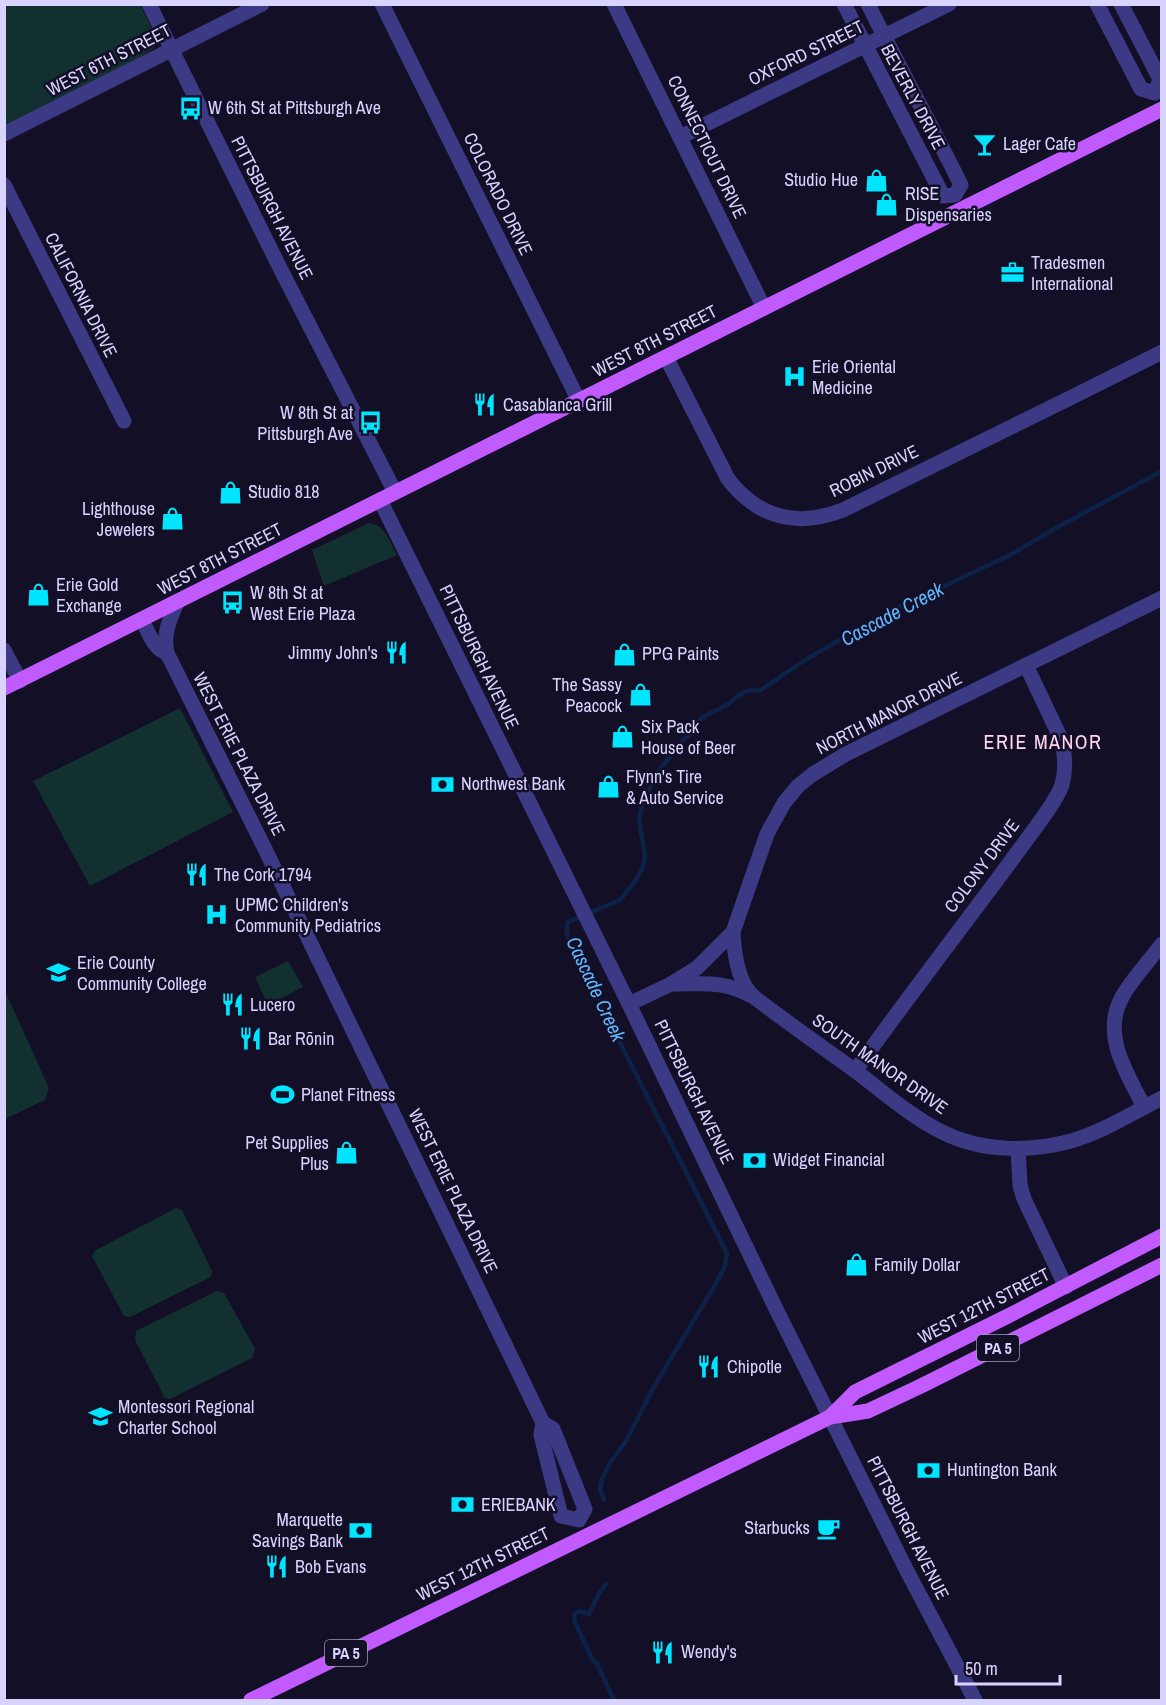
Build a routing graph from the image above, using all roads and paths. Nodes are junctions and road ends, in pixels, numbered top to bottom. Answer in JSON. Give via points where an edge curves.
{"nodes":[{"id":1,"x":148,"y":4,"type":"edge"},
{"id":2,"x":262,"y":4,"type":"edge"},
{"id":3,"x":382,"y":4,"type":"edge"},
{"id":4,"x":614,"y":4,"type":"edge"},
{"id":5,"x":844,"y":4,"type":"edge"},
{"id":6,"x":867,"y":4,"type":"edge"},
{"id":7,"x":949,"y":4,"type":"edge"},
{"id":8,"x":1097,"y":4,"type":"edge"},
{"id":9,"x":1121,"y":4,"type":"edge"},
{"id":10,"x":884,"y":37,"type":"junction"},
{"id":11,"x":865,"y":46,"type":"junction"},
{"id":12,"x":172,"y":50,"type":"junction"},
{"id":13,"x":1155,"y":93,"type":"junction"},
{"id":14,"x":1161,"y":108,"type":"edge"},
{"id":15,"x":4,"y":134,"type":"edge"},
{"id":16,"x":680,"y":137,"type":"junction"},
{"id":17,"x":4,"y":185,"type":"edge"},
{"id":18,"x":957,"y":202,"type":"junction"},
{"id":19,"x":764,"y":308,"type":"junction"},
{"id":20,"x":1161,"y":351,"type":"edge"},
{"id":21,"x":666,"y":357,"type":"junction"},
{"id":22,"x":579,"y":401,"type":"junction"},
{"id":23,"x":124,"y":421,"type":"dead end"},
{"id":24,"x":395,"y":492,"type":"junction"},
{"id":25,"x":380,"y":500,"type":"junction"},
{"id":26,"x":1161,"y":598,"type":"edge"},
{"id":27,"x":177,"y":603,"type":"junction"},
{"id":28,"x":142,"y":620,"type":"junction"},
{"id":29,"x":4,"y":650,"type":"edge"},
{"id":30,"x":167,"y":653,"type":"junction"},
{"id":31,"x":1026,"y":665,"type":"junction"},
{"id":32,"x":20,"y":681,"type":"junction"},
{"id":33,"x":4,"y":688,"type":"edge"},
{"id":34,"x":733,"y":932,"type":"junction"},
{"id":35,"x":1161,"y":944,"type":"edge"},
{"id":36,"x":671,"y":984,"type":"junction"},
{"id":37,"x":754,"y":997,"type":"junction"},
{"id":38,"x":629,"y":1004,"type":"junction"},
{"id":39,"x":855,"y":1071,"type":"junction"},
{"id":40,"x":1161,"y":1098,"type":"edge"},
{"id":41,"x":1144,"y":1107,"type":"junction"},
{"id":42,"x":1018,"y":1149,"type":"junction"},
{"id":43,"x":1161,"y":1236,"type":"edge"},
{"id":44,"x":1161,"y":1265,"type":"edge"},
{"id":45,"x":1066,"y":1287,"type":"junction"},
{"id":46,"x":830,"y":1417,"type":"junction"},
{"id":47,"x":543,"y":1423,"type":"junction"},
{"id":48,"x":579,"y":1520,"type":"junction"},
{"id":49,"x":586,"y":1536,"type":"junction"},
{"id":50,"x":251,"y":1701,"type":"edge"},
{"id":51,"x":975,"y":1701,"type":"edge"}],
"edges":[{"from":1,"to":12,"type":"street","name":"PITTSBURGH AVENUE"},
{"from":2,"to":12,"type":"street","name":"WEST 6TH STREET"},
{"from":3,"to":22,"type":"street","name":"COLORADO DRIVE"},
{"from":4,"to":16,"type":"street","name":"CONNECTICUT DRIVE"},
{"from":5,"to":11,"type":"street","name":"BEVERLY DRIVE"},
{"from":6,"to":10,"type":"street","name":"BEVERLY DRIVE"},
{"from":7,"to":10,"type":"street","name":"OXFORD STREET"},
{"from":8,"to":13,"type":"street","via":[[1141,89]]},
{"from":9,"to":13,"type":"street","via":[[1160,79]]},
{"from":10,"to":11,"type":"street","name":"OXFORD STREET"},
{"from":10,"to":18,"type":"street","name":"BEVERLY DRIVE","via":[[961,185]]},
{"from":11,"to":16,"type":"street","name":"OXFORD STREET"},
{"from":11,"to":18,"type":"street","name":"BEVERLY DRIVE","via":[[943,196]]},
{"from":12,"to":15,"type":"street","name":"WEST 6TH STREET"},
{"from":12,"to":24,"type":"street","name":"PITTSBURGH AVENUE"},
{"from":13,"to":14,"type":"street"},
{"from":14,"to":18,"type":"main road","name":"WEST 8TH STREET"},
{"from":16,"to":19,"type":"street","name":"CONNECTICUT DRIVE"},
{"from":17,"to":23,"type":"street","name":"CALIFORNIA DRIVE"},
{"from":18,"to":19,"type":"main road","name":"WEST 8TH STREET"},
{"from":19,"to":21,"type":"main road","name":"WEST 8TH STREET"},
{"from":20,"to":21,"type":"street","name":"ROBIN DRIVE","via":[[843,510],[796,518],[767,512],[728,479]]},
{"from":21,"to":22,"type":"main road","name":"WEST 8TH STREET"},
{"from":22,"to":24,"type":"main road","name":"WEST 8TH STREET"},
{"from":24,"to":25,"type":"main road","name":"WEST 8TH STREET"},
{"from":25,"to":27,"type":"main road","name":"WEST 8TH STREET"},
{"from":25,"to":38,"type":"street","name":"PITTSBURGH AVENUE"},
{"from":26,"to":31,"type":"street","name":"NORTH MANOR DRIVE"},
{"from":27,"to":28,"type":"main road","name":"WEST 8TH STREET"},
{"from":27,"to":30,"type":"street","name":"WEST ERIE PLAZA DRIVE","via":[[166,630]]},
{"from":28,"to":30,"type":"street","name":"WEST ERIE PLAZA DRIVE","via":[[158,648]]},
{"from":28,"to":32,"type":"main road","name":"WEST 8TH STREET"},
{"from":29,"to":32,"type":"street"},
{"from":30,"to":47,"type":"street","name":"WEST ERIE PLAZA DRIVE"},
{"from":31,"to":34,"type":"street","name":"NORTH MANOR DRIVE","via":[[846,754],[798,786],[767,834]]},
{"from":31,"to":39,"type":"street","name":"COLONY DRIVE","via":[[1061,739],[1062,785]]},
{"from":32,"to":33,"type":"main road","name":"WEST 8TH STREET"},
{"from":34,"to":36,"type":"street","name":"NORTH MANOR DRIVE","via":[[697,968]]},
{"from":34,"to":37,"type":"street","name":"SOUTH MANOR DRIVE","via":[[741,979]]},
{"from":35,"to":41,"type":"street","via":[[1121,997],[1114,1031],[1117,1051]]},
{"from":36,"to":37,"type":"street","name":"SOUTH MANOR DRIVE","via":[[717,983]]},
{"from":36,"to":38,"type":"street","name":"NORTH MANOR DRIVE"},
{"from":37,"to":39,"type":"street","name":"SOUTH MANOR DRIVE"},
{"from":38,"to":46,"type":"street","name":"PITTSBURGH AVENUE"},
{"from":39,"to":42,"type":"street","name":"SOUTH MANOR DRIVE","via":[[941,1132],[976,1144]]},
{"from":40,"to":41,"type":"street","name":"SOUTH MANOR DRIVE"},
{"from":41,"to":42,"type":"street","name":"SOUTH MANOR DRIVE","via":[[1084,1137]]},
{"from":42,"to":45,"type":"street","via":[[1024,1199]]},
{"from":43,"to":45,"type":"main road","name":"WEST 12TH STREET","number":"PA 5"},
{"from":44,"to":46,"type":"main road","name":"WEST 12TH STREET","number":"PA 5","via":[[868,1411]]},
{"from":45,"to":46,"type":"main road","name":"WEST 12TH STREET","number":"PA 5","via":[[855,1392]]},
{"from":46,"to":49,"type":"main road","name":"WEST 12TH STREET","number":"PA 5"},
{"from":46,"to":51,"type":"street","name":"PITTSBURGH AVENUE"},
{"from":47,"to":48,"type":"street","name":"WEST ERIE PLAZA DRIVE","via":[[553,1429],[584,1506]]},
{"from":47,"to":48,"type":"street","name":"WEST ERIE PLAZA DRIVE","via":[[540,1435],[561,1516]]},
{"from":48,"to":49,"type":"street","name":"WEST ERIE PLAZA DRIVE"},
{"from":49,"to":50,"type":"main road","name":"WEST 12TH STREET","number":"PA 5"}]}
